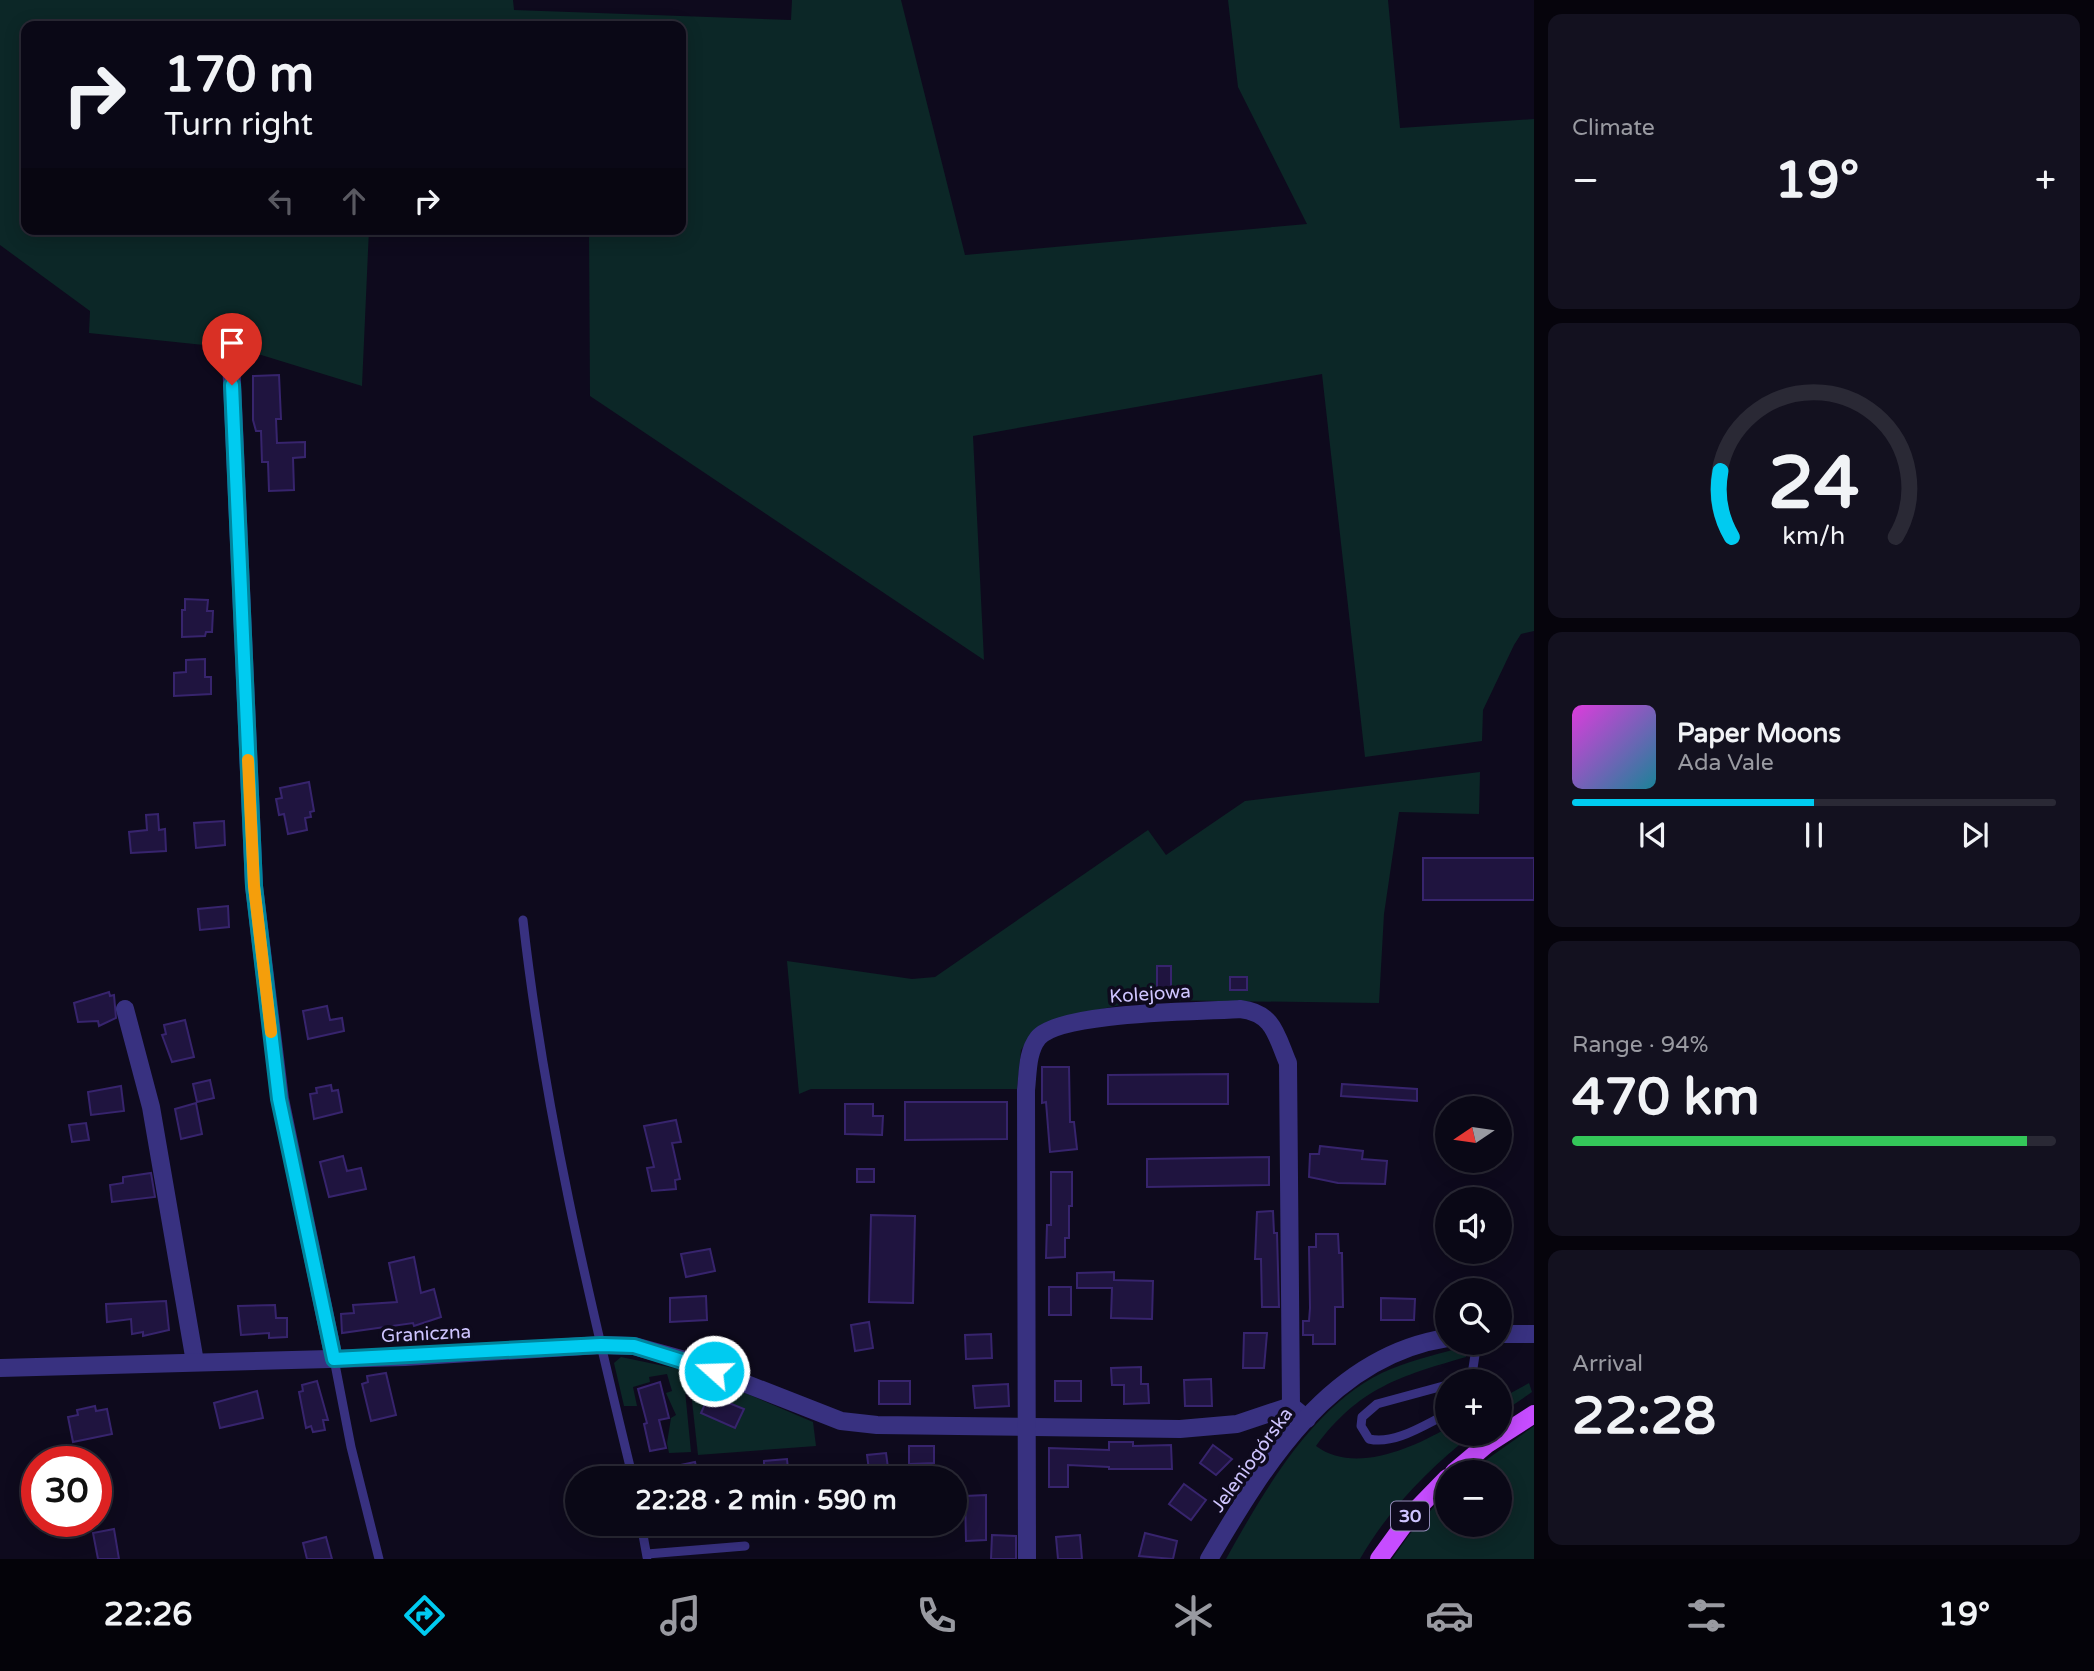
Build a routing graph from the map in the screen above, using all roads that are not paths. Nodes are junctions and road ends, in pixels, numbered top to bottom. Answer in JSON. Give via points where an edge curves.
{"nodes":[{"id":1,"x":230,"y":359,"type":"dead end"},
{"id":2,"x":523,"y":920,"type":"dead end"},
{"id":3,"x":125,"y":1009,"type":"dead end"},
{"id":4,"x":1512,"y":1334,"type":"edge"},
{"id":5,"x":1534,"y":1334,"type":"edge"},
{"id":6,"x":1435,"y":1341,"type":"edge"},
{"id":7,"x":601,"y":1345,"type":"junction"},
{"id":8,"x":334,"y":1359,"type":"junction"},
{"id":9,"x":195,"y":1362,"type":"junction"},
{"id":10,"x":0,"y":1368,"type":"edge"},
{"id":11,"x":1435,"y":1388,"type":"edge"},
{"id":12,"x":1291,"y":1406,"type":"junction"},
{"id":13,"x":1534,"y":1414,"type":"edge"},
{"id":14,"x":1307,"y":1419,"type":"junction"},
{"id":15,"x":1435,"y":1419,"type":"edge"},
{"id":16,"x":1027,"y":1427,"type":"junction"},
{"id":17,"x":1468,"y":1460,"type":"edge"},
{"id":18,"x":630,"y":1466,"type":"edge"},
{"id":19,"x":1435,"y":1490,"type":"edge"},
{"id":20,"x":643,"y":1536,"type":"edge"},
{"id":21,"x":745,"y":1546,"type":"dead end"},
{"id":22,"x":647,"y":1557,"type":"edge"},
{"id":23,"x":379,"y":1559,"type":"edge"},
{"id":24,"x":1027,"y":1559,"type":"edge"},
{"id":25,"x":1209,"y":1559,"type":"edge"},
{"id":26,"x":1379,"y":1559,"type":"edge"}],
"edges":[{"from":1,"to":8,"type":"street","via":[[254,886],[279,1099]]},
{"from":2,"to":7,"type":"lane","via":[[547,1089]]},
{"from":3,"to":9,"type":"street","via":[[151,1107]]},
{"from":4,"to":5,"type":"street"},
{"from":6,"to":14,"type":"street","name":"Jeleniogórska","via":[[1397,1349],[1371,1363],[1338,1387]]},
{"from":7,"to":8,"type":"street","name":"Graniczna"},
{"from":7,"to":16,"type":"street","name":"Graniczna","via":[[634,1346],[688,1361],[841,1421]]},
{"from":7,"to":18,"type":"lane"},
{"from":8,"to":9,"type":"street","name":"Graniczna"},
{"from":8,"to":23,"type":"lane"},
{"from":9,"to":10,"type":"street","name":"Graniczna"},
{"from":11,"to":15,"type":"lane","via":[[1377,1404],[1362,1418],[1361,1426],[1368,1440],[1390,1440]]},
{"from":12,"to":14,"type":"street"},
{"from":12,"to":16,"type":"street","via":[[1226,1425],[1180,1429]]},
{"from":12,"to":16,"type":"street","name":"Kolejowa","via":[[1287,1063],[1279,1041],[1268,1019],[1256,1011],[1115,1016],[1055,1027],[1039,1036],[1031,1051],[1026,1090]]},
{"from":13,"to":17,"type":"main road"},
{"from":14,"to":25,"type":"street","name":"Jeleniogórska","via":[[1261,1478]]},
{"from":16,"to":24,"type":"street","name":"Kolejowa"},
{"from":19,"to":26,"type":"main road","number":"30"},
{"from":20,"to":22,"type":"lane"},
{"from":21,"to":22,"type":"lane"}]}
